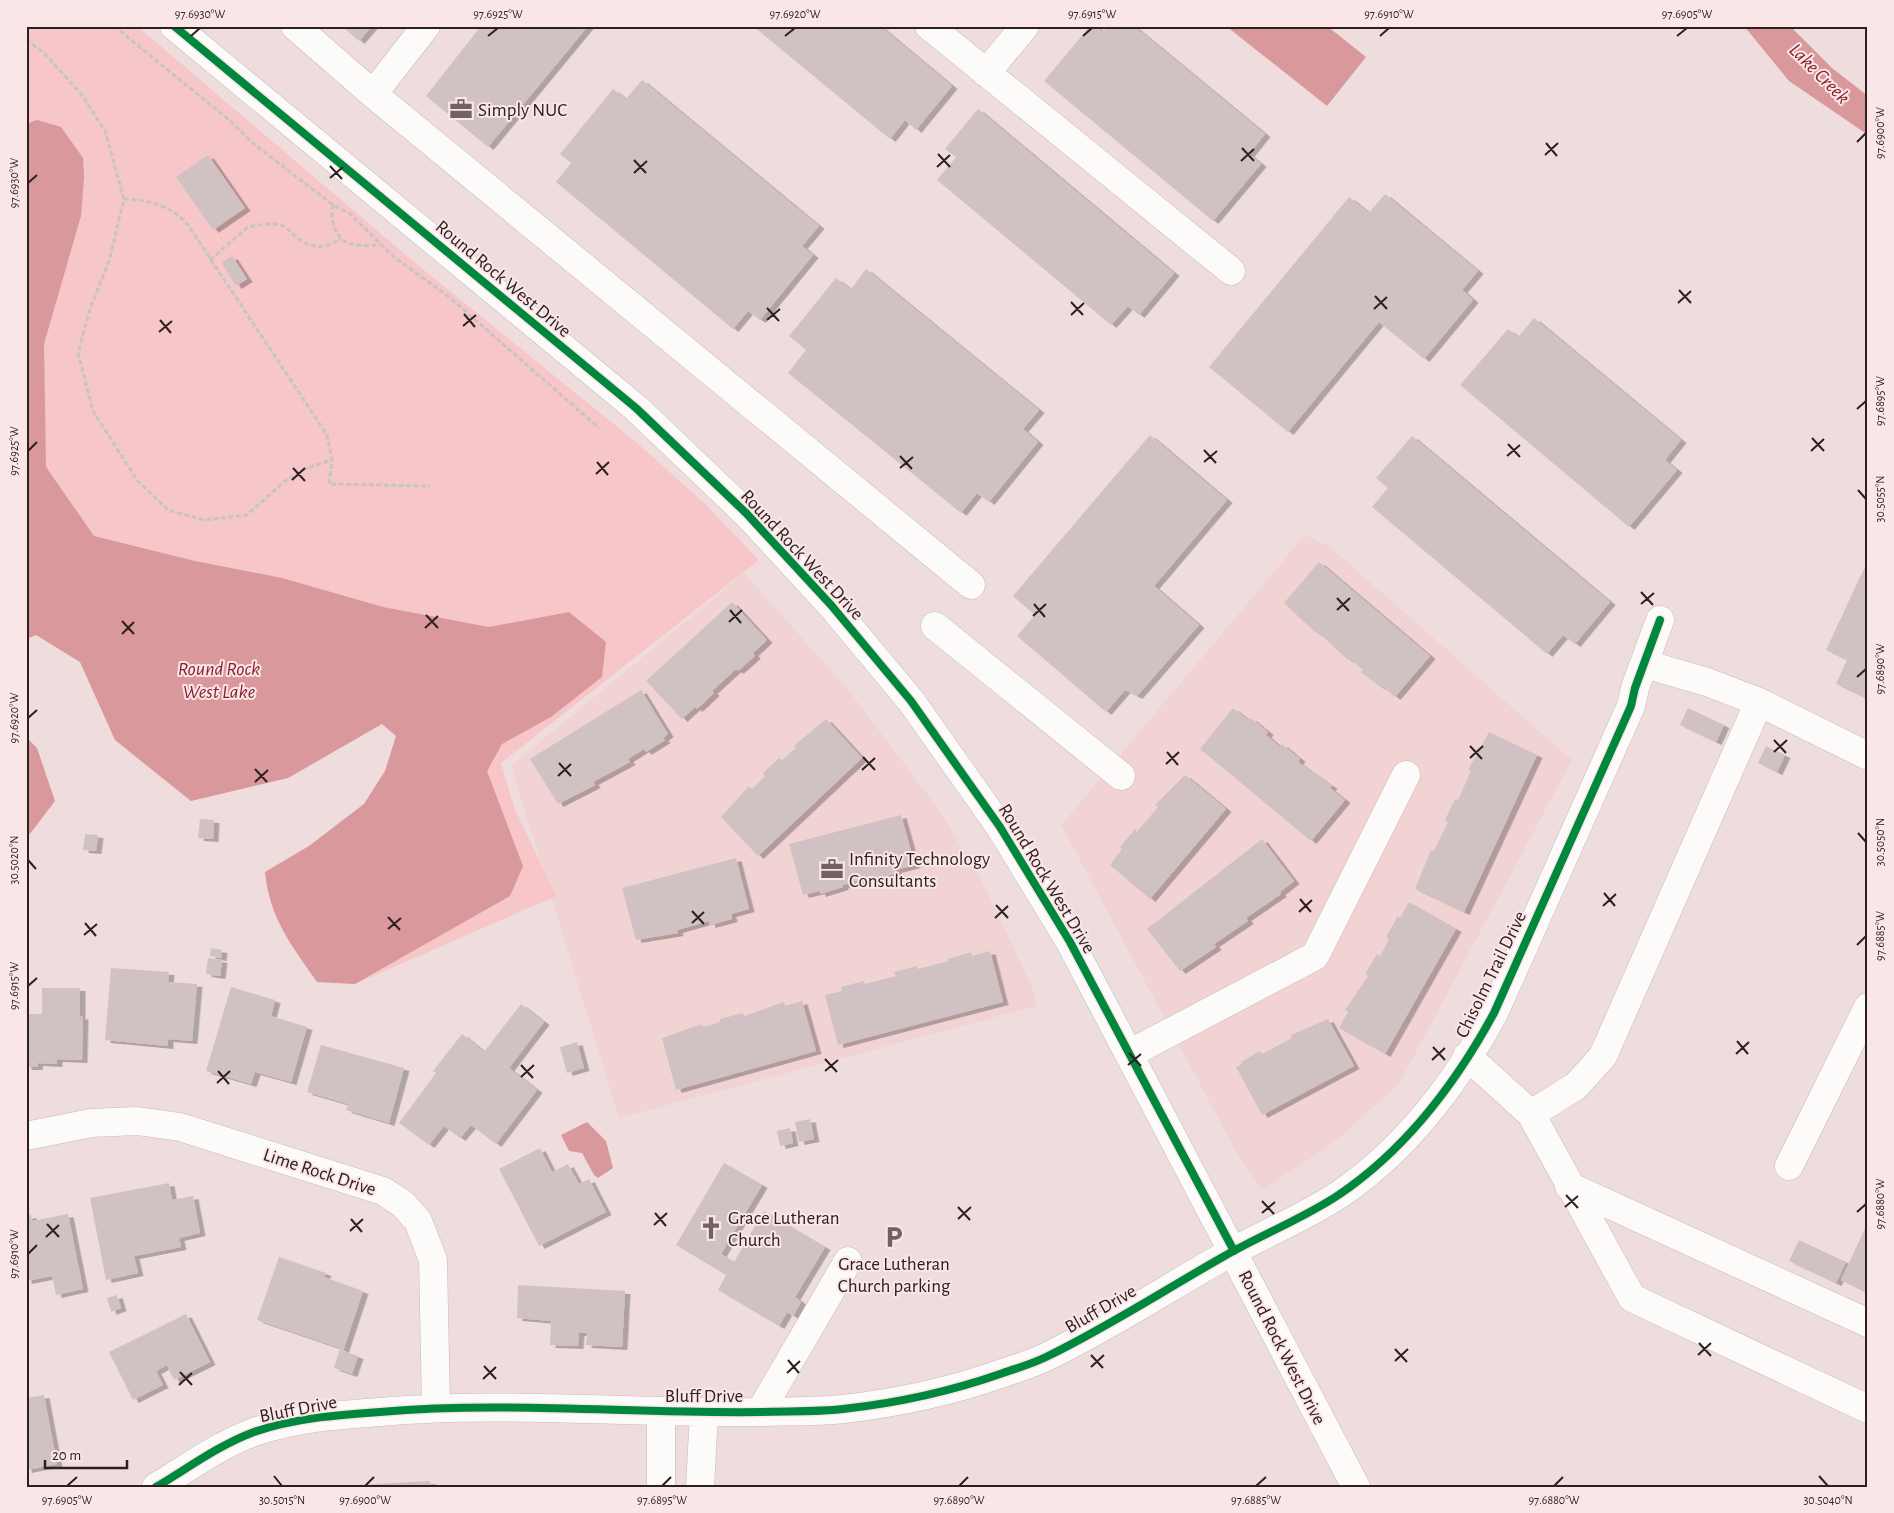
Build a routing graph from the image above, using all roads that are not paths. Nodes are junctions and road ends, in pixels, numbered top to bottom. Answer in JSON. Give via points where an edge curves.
{"nodes":[{"id":1,"x":174,"y":26,"type":"edge"},
{"id":2,"x":295,"y":26,"type":"edge"},
{"id":3,"x":426,"y":26,"type":"edge"},
{"id":4,"x":928,"y":26,"type":"edge"},
{"id":5,"x":1025,"y":26,"type":"edge"},
{"id":6,"x":986,"y":73,"type":"junction"},
{"id":7,"x":373,"y":94,"type":"junction"},
{"id":8,"x":1231,"y":271,"type":"dead end"},
{"id":9,"x":971,"y":585,"type":"dead end"},
{"id":10,"x":1660,"y":620,"type":"dead end"},
{"id":11,"x":935,"y":626,"type":"dead end"},
{"id":12,"x":1645,"y":664,"type":"junction"},
{"id":13,"x":1759,"y":702,"type":"junction"},
{"id":14,"x":1868,"y":756,"type":"edge"},
{"id":15,"x":1120,"y":776,"type":"dead end"},
{"id":16,"x":1406,"y":776,"type":"dead end"},
{"id":17,"x":1868,"y":1007,"type":"edge"},
{"id":18,"x":1129,"y":1054,"type":"junction"},
{"id":19,"x":1467,"y":1056,"type":"junction"},
{"id":20,"x":1531,"y":1114,"type":"junction"},
{"id":21,"x":26,"y":1136,"type":"edge"},
{"id":22,"x":1789,"y":1166,"type":"dead end"},
{"id":23,"x":1569,"y":1186,"type":"junction"},
{"id":24,"x":1234,"y":1251,"type":"junction"},
{"id":25,"x":848,"y":1261,"type":"dead end"},
{"id":26,"x":1868,"y":1323,"type":"edge"},
{"id":27,"x":436,"y":1407,"type":"junction"},
{"id":28,"x":1868,"y":1409,"type":"edge"},
{"id":29,"x":661,"y":1412,"type":"junction"},
{"id":30,"x":760,"y":1412,"type":"junction"},
{"id":31,"x":704,"y":1413,"type":"junction"},
{"id":32,"x":156,"y":1487,"type":"edge"},
{"id":33,"x":661,"y":1487,"type":"edge"},
{"id":34,"x":700,"y":1487,"type":"edge"},
{"id":35,"x":1356,"y":1487,"type":"edge"}],
"edges":[{"from":1,"to":18,"type":"street","name":"Round Rock West Drive","via":[[636,408],[746,513],[831,605],[912,701],[1000,827],[1070,942]]},
{"from":2,"to":7,"type":"street"},
{"from":3,"to":7,"type":"street"},
{"from":4,"to":6,"type":"street"},
{"from":5,"to":6,"type":"street"},
{"from":6,"to":8,"type":"street"},
{"from":7,"to":9,"type":"street"},
{"from":10,"to":12,"type":"street","name":"Chisolm Trail Drive"},
{"from":11,"to":15,"type":"street"},
{"from":12,"to":13,"type":"street","via":[[1707,682]]},
{"from":12,"to":19,"type":"street","name":"Chisolm Trail Drive","via":[[1630,706],[1494,1013]]},
{"from":13,"to":14,"type":"street"},
{"from":13,"to":20,"type":"street","via":[[1603,1056],[1576,1086]]},
{"from":16,"to":18,"type":"street","via":[[1315,956]]},
{"from":17,"to":22,"type":"street"},
{"from":18,"to":24,"type":"street","name":"Round Rock West Drive"},
{"from":19,"to":20,"type":"street"},
{"from":19,"to":24,"type":"street","name":"Chisolm Trail Drive","via":[[1424,1117],[1373,1169],[1302,1217]]},
{"from":20,"to":23,"type":"street"},
{"from":21,"to":27,"type":"street","name":"Lime Rock Drive","via":[[91,1122],[136,1121],[180,1127],[383,1190],[418,1221],[432,1260]]},
{"from":23,"to":26,"type":"street"},
{"from":23,"to":28,"type":"street","via":[[1632,1298]]},
{"from":24,"to":30,"type":"street","name":"Bluff Drive","via":[[1043,1359],[958,1388],[841,1410]]},
{"from":24,"to":35,"type":"street","name":"Round Rock West Drive"},
{"from":25,"to":30,"type":"street"},
{"from":27,"to":29,"type":"street","name":"Bluff Drive"},
{"from":27,"to":32,"type":"street","name":"Bluff Drive","via":[[294,1421],[252,1433]]},
{"from":29,"to":31,"type":"street","name":"Bluff Drive"},
{"from":29,"to":33,"type":"street"},
{"from":30,"to":31,"type":"street","name":"Bluff Drive"},
{"from":31,"to":34,"type":"street"}]}
